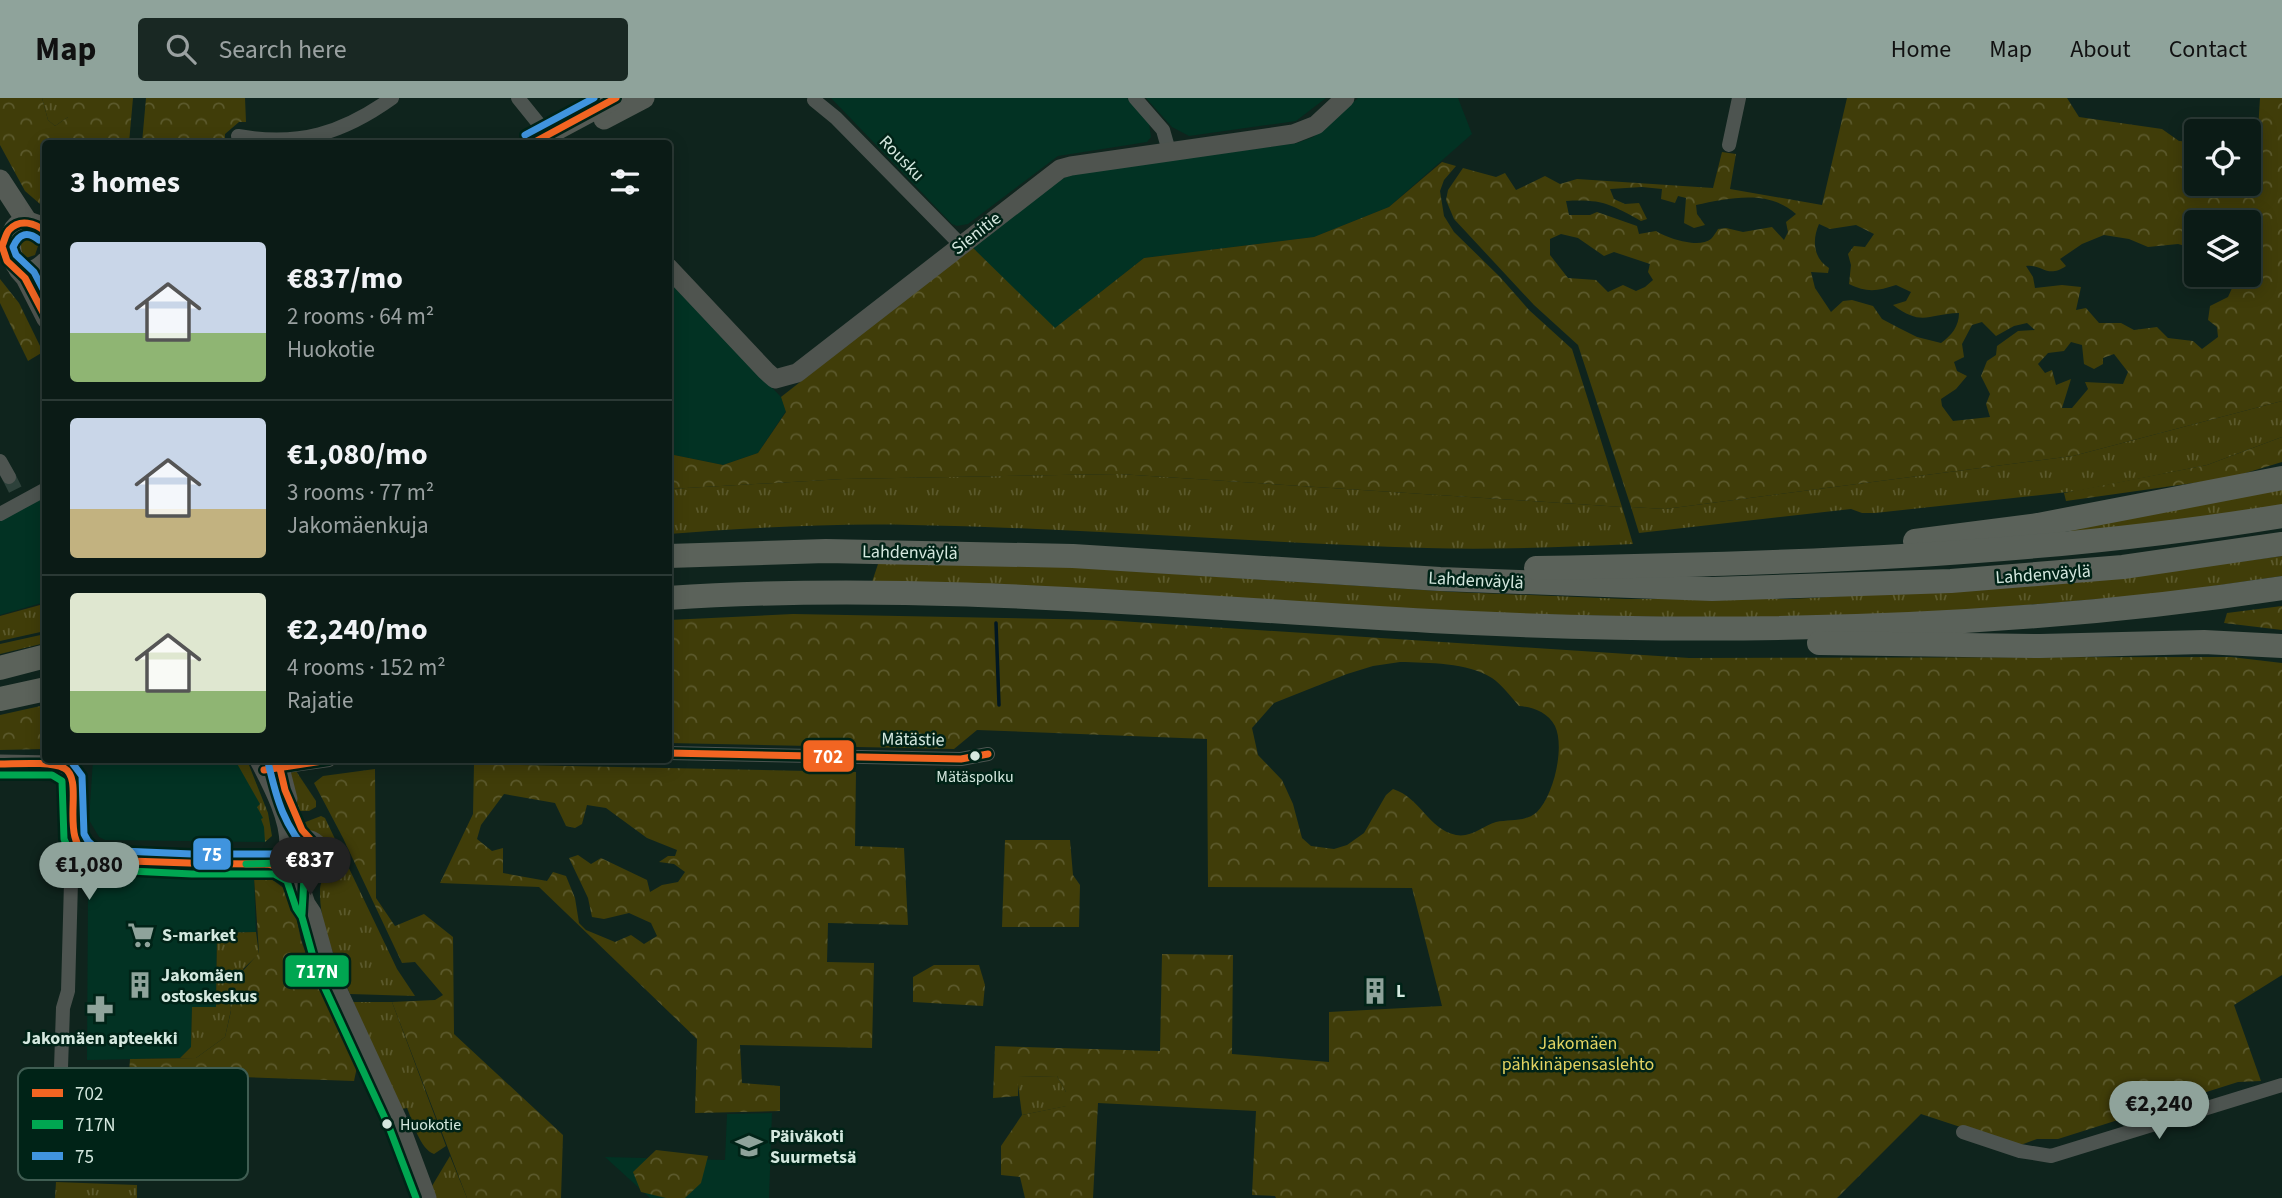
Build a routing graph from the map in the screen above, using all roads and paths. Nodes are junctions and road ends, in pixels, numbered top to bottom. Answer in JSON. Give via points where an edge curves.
{"nodes":[{"id":1,"x":392,"y":98,"type":"edge"},
{"id":2,"x":518,"y":98,"type":"edge"},
{"id":3,"x":616,"y":98,"type":"edge"},
{"id":4,"x":644,"y":98,"type":"edge"},
{"id":5,"x":1135,"y":98,"type":"edge"},
{"id":6,"x":1345,"y":98,"type":"edge"},
{"id":7,"x":1739,"y":98,"type":"edge"},
{"id":8,"x":814,"y":100,"type":"dead end"},
{"id":9,"x":238,"y":136,"type":"dead end"},
{"id":10,"x":546,"y":140,"type":"edge"},
{"id":11,"x":549,"y":140,"type":"edge"},
{"id":12,"x":549,"y":140,"type":"edge"},
{"id":13,"x":1729,"y":145,"type":"dead end"},
{"id":14,"x":1169,"y":151,"type":"junction"},
{"id":15,"x":0,"y":180,"type":"edge"},
{"id":16,"x":0,"y":205,"type":"edge"},
{"id":17,"x":14,"y":244,"type":"edge"},
{"id":18,"x":961,"y":245,"type":"junction"},
{"id":19,"x":42,"y":265,"type":"edge"},
{"id":20,"x":672,"y":271,"type":"edge"},
{"id":21,"x":42,"y":311,"type":"edge"},
{"id":22,"x":0,"y":461,"type":"edge"},
{"id":23,"x":9,"y":477,"type":"tunnel mouth"},
{"id":24,"x":2282,"y":478,"type":"edge"},
{"id":25,"x":42,"y":490,"type":"edge"},
{"id":26,"x":0,"y":514,"type":"edge"},
{"id":27,"x":2282,"y":516,"type":"edge"},
{"id":28,"x":2282,"y":544,"type":"edge"},
{"id":29,"x":672,"y":556,"type":"edge"},
{"id":30,"x":1713,"y":565,"type":"junction"},
{"id":31,"x":1372,"y":574,"type":"junction"},
{"id":32,"x":2282,"y":589,"type":"edge"},
{"id":33,"x":672,"y":598,"type":"edge"},
{"id":34,"x":1598,"y":628,"type":"junction"},
{"id":35,"x":2282,"y":646,"type":"edge"},
{"id":36,"x":42,"y":657,"type":"edge"},
{"id":37,"x":0,"y":668,"type":"edge"},
{"id":38,"x":42,"y":690,"type":"edge"},
{"id":39,"x":0,"y":699,"type":"edge"},
{"id":40,"x":672,"y":753,"type":"edge"},
{"id":41,"x":988,"y":754,"type":"dead end"},
{"id":42,"x":0,"y":764,"type":"edge"},
{"id":43,"x":270,"y":764,"type":"edge"},
{"id":44,"x":309,"y":840,"type":"junction"},
{"id":45,"x":84,"y":853,"type":"junction"},
{"id":46,"x":290,"y":860,"type":"junction"},
{"id":47,"x":317,"y":872,"type":"junction"},
{"id":48,"x":312,"y":913,"type":"junction"},
{"id":49,"x":61,"y":1068,"type":"edge"},
{"id":50,"x":2282,"y":1085,"type":"edge"},
{"id":51,"x":1963,"y":1132,"type":"dead end"},
{"id":52,"x":427,"y":1198,"type":"edge"}],
"edges":[{"from":1,"to":9,"type":"street","via":[[328,133],[267,139]]},
{"from":2,"to":10,"type":"street"},
{"from":3,"to":11,"type":"main road"},
{"from":4,"to":12,"type":"main road"},
{"from":5,"to":14,"type":"street","via":[[1163,130]]},
{"from":6,"to":14,"type":"street","name":"Sienitie","via":[[1316,125],[1293,134]]},
{"from":7,"to":13,"type":"street"},
{"from":8,"to":18,"type":"street","name":"Rousku"},
{"from":14,"to":18,"type":"street","name":"Sienitie","via":[[1060,169]]},
{"from":15,"to":17,"type":"main road"},
{"from":16,"to":17,"type":"main road"},
{"from":17,"to":19,"type":"main road","via":[[34,270]]},
{"from":17,"to":21,"type":"street"},
{"from":18,"to":20,"type":"street","name":"Sienitie","via":[[797,373],[782,379],[766,371]]},
{"from":22,"to":23,"type":"street"},
{"from":24,"to":30,"type":"highway","via":[[2038,524]]},
{"from":25,"to":26,"type":"street","via":[[20,498]]},
{"from":27,"to":30,"type":"highway","via":[[2062,545]]},
{"from":28,"to":31,"type":"highway","name":"Lahdenväylä","via":[[2123,567],[1951,581],[1738,588]]},
{"from":29,"to":31,"type":"highway","name":"Lahdenväylä","via":[[930,552]]},
{"from":30,"to":31,"type":"highway"},
{"from":32,"to":34,"type":"highway","via":[[2130,609],[1961,623],[1714,630]]},
{"from":33,"to":34,"type":"highway","via":[[943,594],[1076,598]]},
{"from":34,"to":35,"type":"highway","via":[[1702,641]]},
{"from":36,"to":37,"type":"highway"},
{"from":38,"to":39,"type":"highway"},
{"from":40,"to":41,"type":"street","name":"Mätästie","via":[[961,759]]},
{"from":42,"to":45,"type":"street","via":[[66,769],[72,778],[74,836]]},
{"from":43,"to":44,"type":"street"},
{"from":43,"to":46,"type":"street","via":[[290,837]]},
{"from":44,"to":46,"type":"street","via":[[298,841]]},
{"from":44,"to":47,"type":"street","via":[[322,852]]},
{"from":45,"to":46,"type":"street","via":[[100,861]]},
{"from":45,"to":49,"type":"street","via":[[71,883]]},
{"from":46,"to":47,"type":"street","via":[[307,877]]},
{"from":46,"to":48,"type":"street"},
{"from":47,"to":48,"type":"street"},
{"from":48,"to":52,"type":"street","via":[[327,967],[399,1123]]},
{"from":50,"to":51,"type":"street","via":[[2051,1156]]}]}
